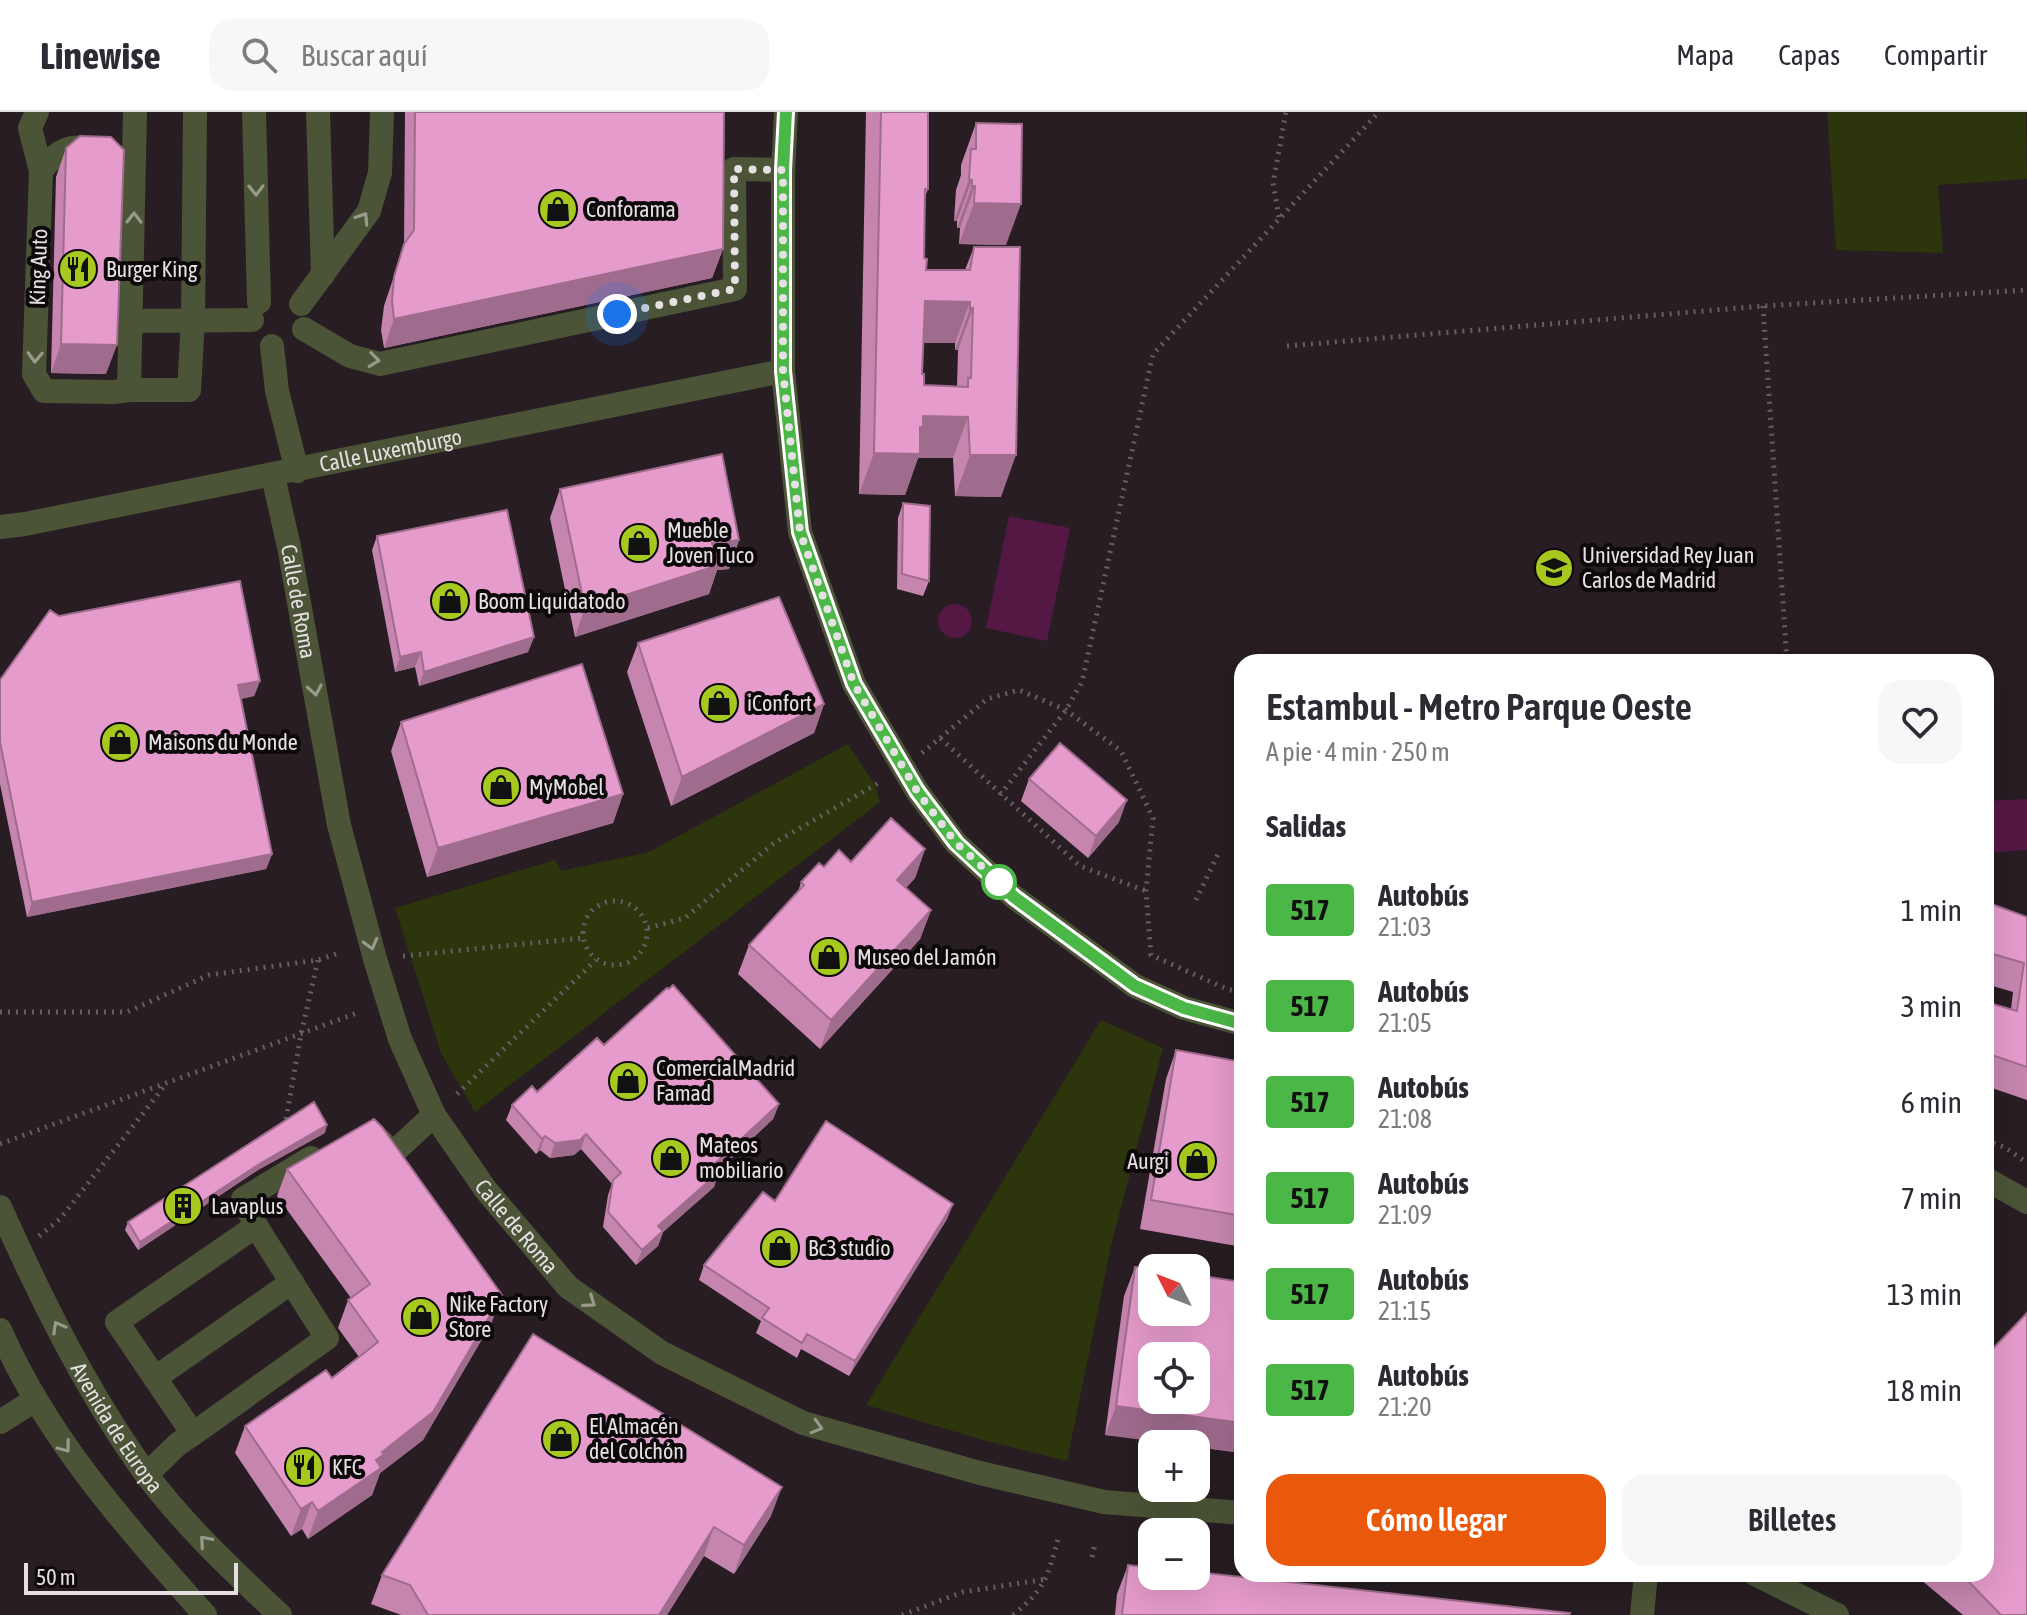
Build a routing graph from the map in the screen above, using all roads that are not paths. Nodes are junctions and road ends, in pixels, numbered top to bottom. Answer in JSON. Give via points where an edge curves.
{"nodes":[{"id":1,"x":37,"y":112,"type":"edge"},
{"id":2,"x":135,"y":112,"type":"edge"},
{"id":3,"x":195,"y":112,"type":"edge"},
{"id":4,"x":254,"y":112,"type":"edge"},
{"id":5,"x":318,"y":112,"type":"edge"},
{"id":6,"x":382,"y":112,"type":"edge"},
{"id":7,"x":786,"y":112,"type":"edge"},
{"id":8,"x":783,"y":170,"type":"junction"},
{"id":9,"x":41,"y":171,"type":"junction"},
{"id":10,"x":134,"y":181,"type":"junction"},
{"id":11,"x":323,"y":275,"type":"junction"},
{"id":12,"x":301,"y":304,"type":"dead end"},
{"id":13,"x":193,"y":320,"type":"junction"},
{"id":14,"x":132,"y":321,"type":"junction"},
{"id":15,"x":304,"y":329,"type":"dead end"},
{"id":16,"x":272,"y":346,"type":"dead end"},
{"id":17,"x":783,"y":371,"type":"junction"},
{"id":18,"x":129,"y":390,"type":"junction"},
{"id":19,"x":285,"y":474,"type":"junction"},
{"id":20,"x":0,"y":527,"type":"edge"},
{"id":21,"x":1234,"y":1022,"type":"edge"},
{"id":22,"x":434,"y":1115,"type":"junction"},
{"id":23,"x":355,"y":1134,"type":"edge"},
{"id":24,"x":330,"y":1147,"type":"edge"},
{"id":25,"x":1994,"y":1183,"type":"edge"},
{"id":26,"x":2027,"y":1202,"type":"edge"},
{"id":27,"x":0,"y":1207,"type":"edge"},
{"id":28,"x":256,"y":1226,"type":"junction"},
{"id":29,"x":292,"y":1282,"type":"junction"},
{"id":30,"x":0,"y":1330,"type":"edge"},
{"id":31,"x":155,"y":1378,"type":"junction"},
{"id":32,"x":35,"y":1400,"type":"junction"},
{"id":33,"x":0,"y":1422,"type":"edge"},
{"id":34,"x":193,"y":1434,"type":"junction"},
{"id":35,"x":147,"y":1474,"type":"junction"},
{"id":36,"x":1234,"y":1512,"type":"edge"},
{"id":37,"x":1645,"y":1582,"type":"edge"},
{"id":38,"x":1771,"y":1582,"type":"edge"},
{"id":39,"x":205,"y":1615,"type":"edge"},
{"id":40,"x":280,"y":1615,"type":"edge"},
{"id":41,"x":1642,"y":1615,"type":"edge"},
{"id":42,"x":1837,"y":1615,"type":"edge"}],
"edges":[{"from":1,"to":9,"type":"street","via":[[30,128]]},
{"from":2,"to":10,"type":"street"},
{"from":3,"to":13,"type":"street"},
{"from":4,"to":13,"type":"street","one_way":true,"via":[[255,311]]},
{"from":5,"to":11,"type":"street"},
{"from":11,"to":6,"type":"street","one_way":true,"via":[[369,211],[380,173]]},
{"from":7,"to":8,"type":"street"},
{"from":15,"to":8,"type":"street","one_way":true,"via":[[350,356],[380,364],[735,289],[734,169]]},
{"from":8,"to":17,"type":"street"},
{"from":9,"to":10,"type":"street","via":[[52,157],[78,145],[110,154]]},
{"from":9,"to":18,"type":"street","name":"King Auto","one_way":true,"via":[[34,374],[44,391]]},
{"from":14,"to":10,"type":"street","one_way":true},
{"from":11,"to":12,"type":"street"},
{"from":13,"to":14,"type":"street"},
{"from":13,"to":18,"type":"street","via":[[189,390]]},
{"from":14,"to":18,"type":"street"},
{"from":16,"to":19,"type":"street","name":"Calle de Roma"},
{"from":17,"to":19,"type":"street","name":"Calle Luxemburgo"},
{"from":17,"to":21,"type":"street","via":[[800,532],[854,684],[917,791],[956,843],[1014,897],[1135,986],[1184,1008]]},
{"from":19,"to":20,"type":"street","name":"Calle Luxemburgo"},
{"from":19,"to":22,"type":"street","name":"Calle de Roma","one_way":true,"via":[[289,547],[339,825],[400,1039]]},
{"from":22,"to":23,"type":"street","via":[[393,1153],[367,1129]]},
{"from":22,"to":36,"type":"street","name":"Calle de Roma","one_way":true,"via":[[486,1190],[568,1287],[662,1353],[803,1423],[980,1473],[1104,1502]]},
{"from":24,"to":28,"type":"street","via":[[243,1199]]},
{"from":25,"to":26,"type":"street"},
{"from":35,"to":27,"type":"street","name":"Avenida de Europa","one_way":true,"via":[[55,1325]]},
{"from":28,"to":29,"type":"street"},
{"from":28,"to":31,"type":"street","via":[[117,1322]]},
{"from":29,"to":31,"type":"street"},
{"from":29,"to":34,"type":"street","via":[[327,1338]]},
{"from":30,"to":32,"type":"street"},
{"from":31,"to":34,"type":"street"},
{"from":32,"to":33,"type":"street"},
{"from":32,"to":39,"type":"street","one_way":true,"via":[[107,1503]]},
{"from":34,"to":35,"type":"street"},
{"from":40,"to":35,"type":"street","name":"Avenida de Europa","one_way":true,"via":[[220,1558]]},
{"from":37,"to":41,"type":"street"},
{"from":38,"to":42,"type":"street"}]}
